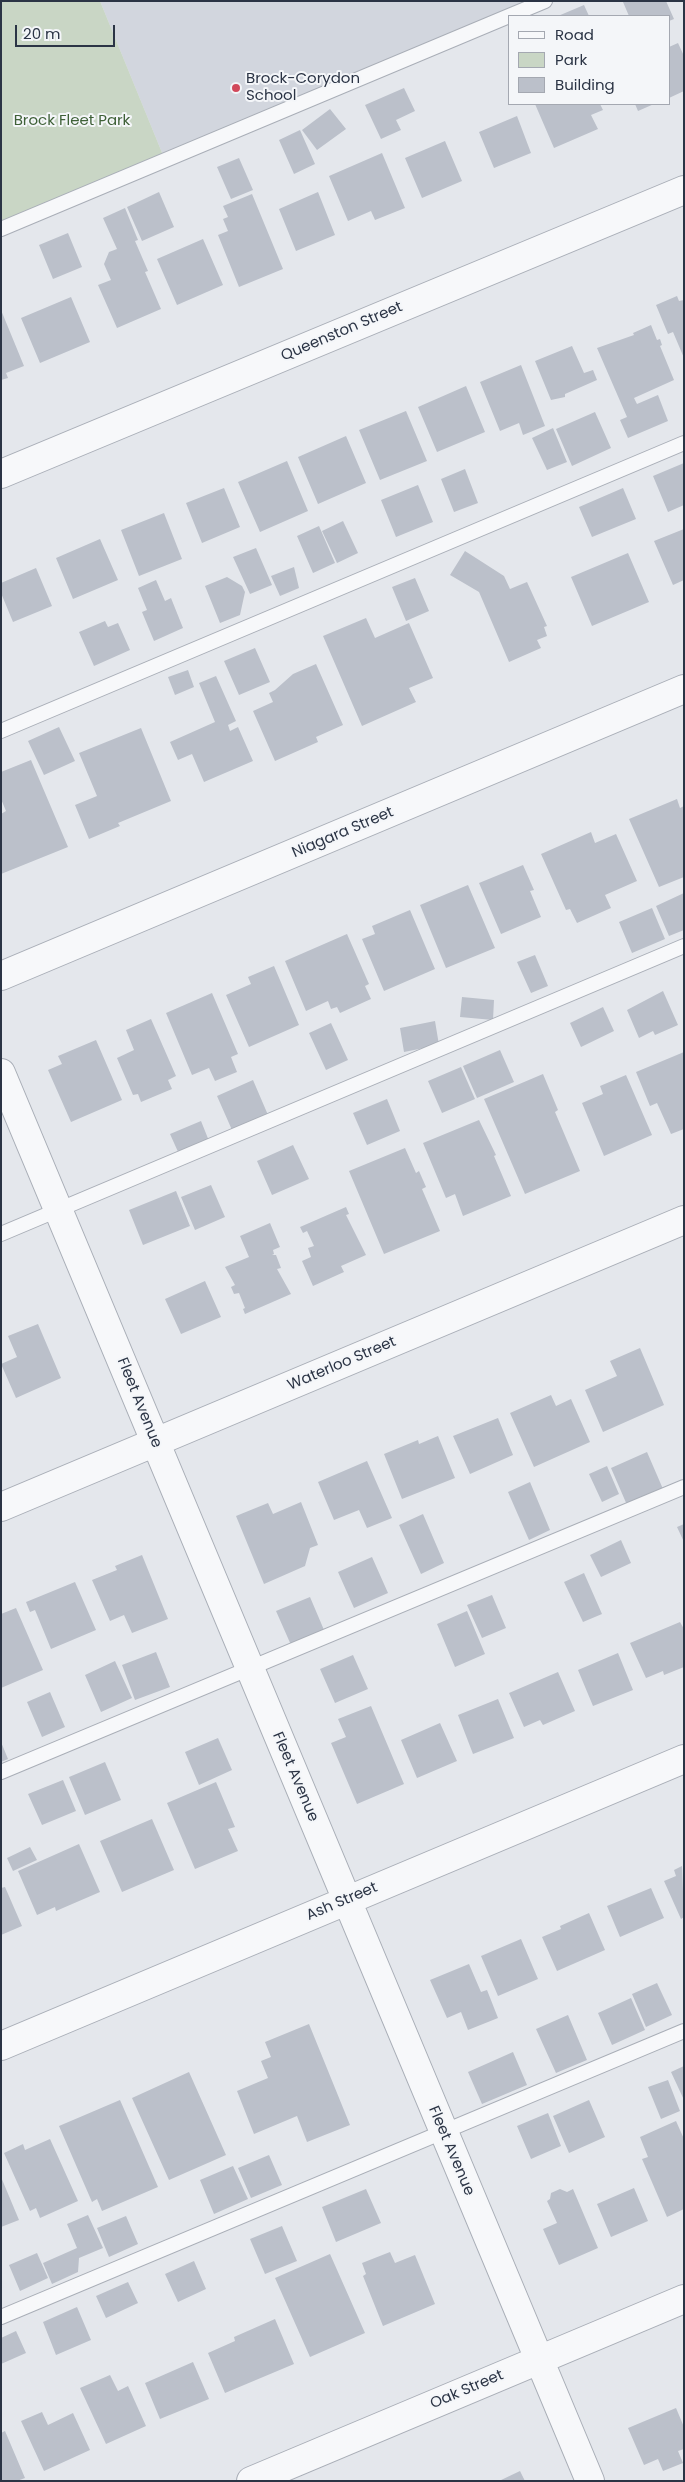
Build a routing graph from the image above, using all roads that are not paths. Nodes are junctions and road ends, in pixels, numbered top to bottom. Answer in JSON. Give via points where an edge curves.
{"nodes":[{"id":1,"x":545,"y":1,"type":"edge"},
{"id":2,"x":511,"y":15,"type":"edge"},
{"id":3,"x":508,"y":16,"type":"edge"},
{"id":4,"x":684,"y":190,"type":"edge"},
{"id":5,"x":1,"y":229,"type":"edge"},
{"id":6,"x":684,"y":443,"type":"edge"},
{"id":7,"x":1,"y":474,"type":"edge"},
{"id":8,"x":684,"y":690,"type":"edge"},
{"id":9,"x":1,"y":731,"type":"edge"},
{"id":10,"x":684,"y":946,"type":"edge"},
{"id":11,"x":1,"y":976,"type":"edge"},
{"id":12,"x":1,"y":1073,"type":"edge"},
{"id":13,"x":58,"y":1210,"type":"junction"},
{"id":14,"x":684,"y":1220,"type":"edge"},
{"id":15,"x":1,"y":1234,"type":"edge"},
{"id":16,"x":155,"y":1442,"type":"junction"},
{"id":17,"x":684,"y":1487,"type":"edge"},
{"id":18,"x":1,"y":1507,"type":"edge"},
{"id":19,"x":250,"y":1668,"type":"junction"},
{"id":20,"x":684,"y":1759,"type":"edge"},
{"id":21,"x":1,"y":1772,"type":"edge"},
{"id":22,"x":347,"y":1900,"type":"junction"},
{"id":23,"x":684,"y":2031,"type":"edge"},
{"id":24,"x":1,"y":2046,"type":"edge"},
{"id":25,"x":444,"y":2132,"type":"junction"},
{"id":26,"x":684,"y":2299,"type":"edge"},
{"id":27,"x":1,"y":2317,"type":"edge"},
{"id":28,"x":538,"y":2360,"type":"junction"},
{"id":29,"x":251,"y":2481,"type":"edge"},
{"id":30,"x":590,"y":2481,"type":"edge"}],
"edges":[{"from":1,"to":2,"type":"lane"},
{"from":3,"to":5,"type":"lane"},
{"from":4,"to":7,"type":"street","name":"Queenston Street"},
{"from":6,"to":9,"type":"lane"},
{"from":8,"to":11,"type":"street","name":"Niagara Street"},
{"from":10,"to":13,"type":"lane"},
{"from":12,"to":13,"type":"street","name":"Fleet Avenue"},
{"from":13,"to":15,"type":"lane"},
{"from":13,"to":16,"type":"street","name":"Fleet Avenue"},
{"from":14,"to":16,"type":"street","name":"Waterloo Street"},
{"from":16,"to":18,"type":"street","name":"Waterloo Street"},
{"from":16,"to":19,"type":"street","name":"Fleet Avenue"},
{"from":17,"to":19,"type":"lane"},
{"from":19,"to":21,"type":"lane"},
{"from":19,"to":22,"type":"street","name":"Fleet Avenue"},
{"from":20,"to":22,"type":"street","name":"Ash Street"},
{"from":22,"to":24,"type":"street","name":"Ash Street"},
{"from":22,"to":25,"type":"street","name":"Fleet Avenue"},
{"from":23,"to":25,"type":"lane"},
{"from":25,"to":27,"type":"lane"},
{"from":25,"to":28,"type":"street","name":"Fleet Avenue"},
{"from":26,"to":28,"type":"street","name":"Oak Street"},
{"from":28,"to":29,"type":"street","name":"Oak Street"},
{"from":28,"to":30,"type":"street","name":"Fleet Avenue"}]}
